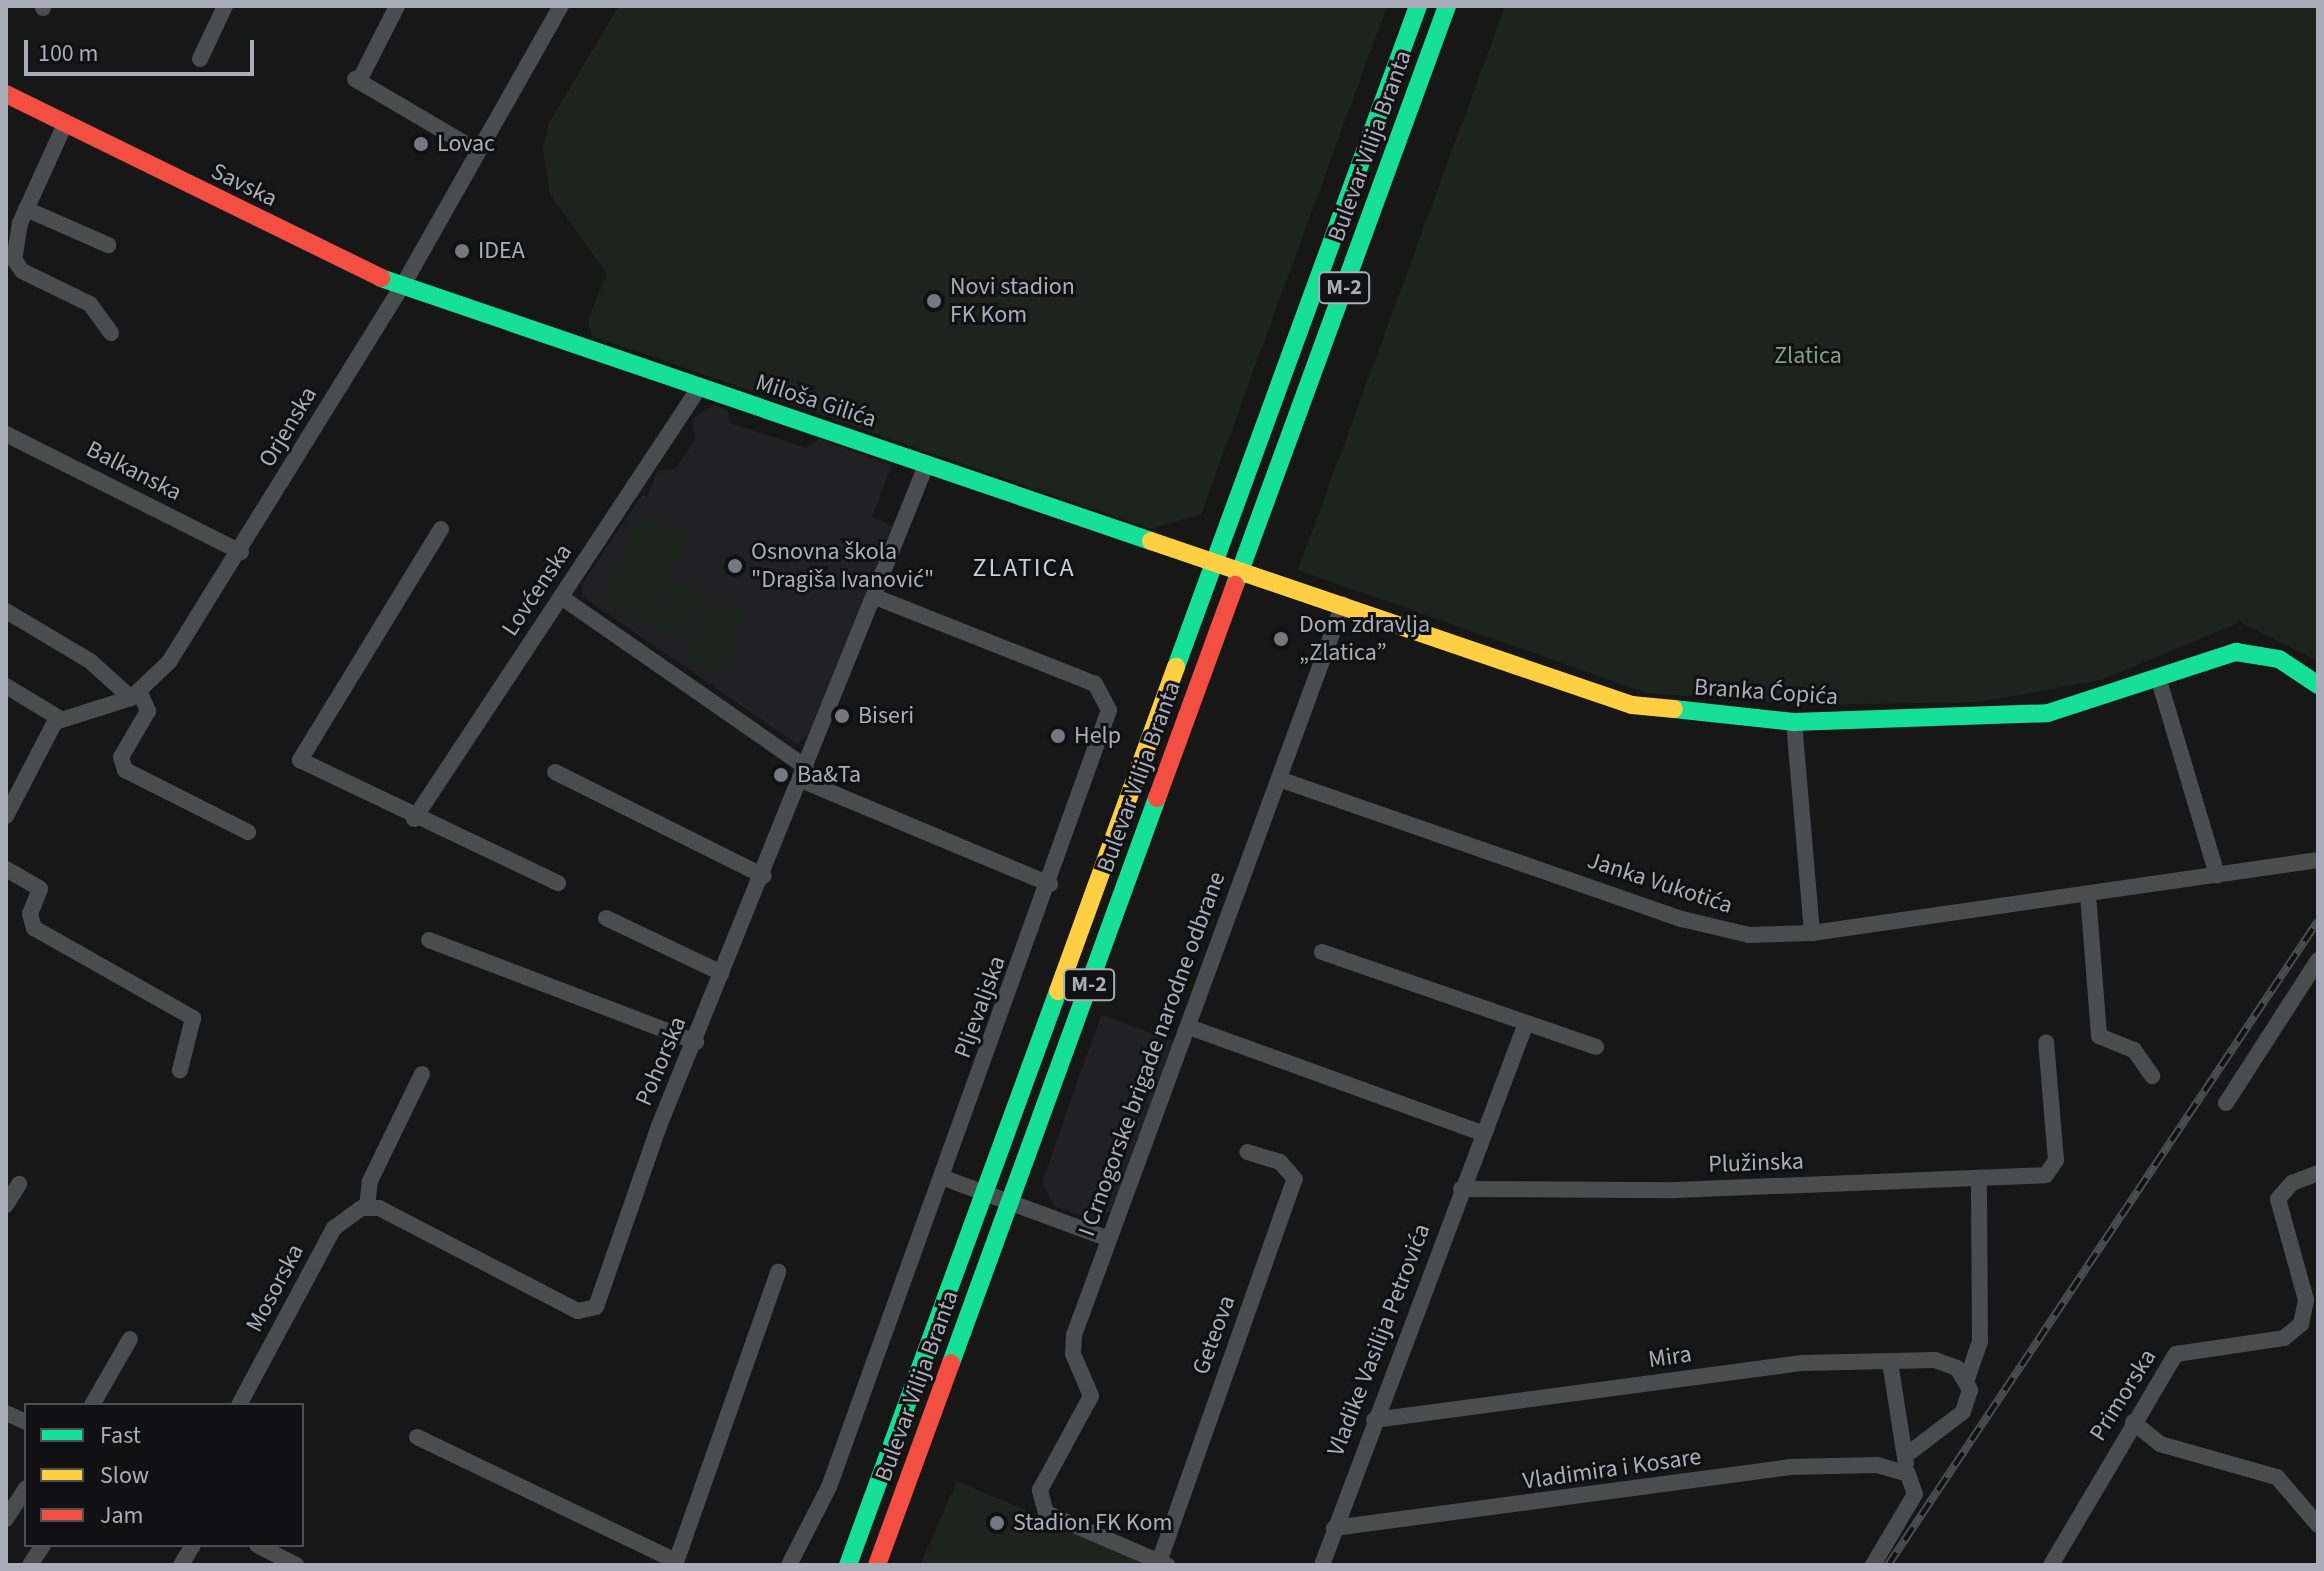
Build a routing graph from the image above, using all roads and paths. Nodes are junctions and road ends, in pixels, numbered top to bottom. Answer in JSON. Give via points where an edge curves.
{"nodes":[{"id":1,"x":225,"y":6,"type":"edge"},
{"id":2,"x":397,"y":6,"type":"edge"},
{"id":3,"x":561,"y":6,"type":"edge"},
{"id":4,"x":1418,"y":6,"type":"edge"},
{"id":5,"x":1447,"y":6,"type":"edge"},
{"id":6,"x":200,"y":59,"type":"dead end"},
{"id":7,"x":6,"y":94,"type":"edge"},
{"id":8,"x":65,"y":124,"type":"junction"},
{"id":9,"x":476,"y":150,"type":"junction"},
{"id":10,"x":26,"y":209,"type":"junction"},
{"id":11,"x":108,"y":245,"type":"dead end"},
{"id":12,"x":403,"y":285,"type":"junction"},
{"id":13,"x":111,"y":333,"type":"dead end"},
{"id":14,"x":699,"y":388,"type":"junction"},
{"id":15,"x":6,"y":434,"type":"edge"},
{"id":16,"x":927,"y":463,"type":"junction"},
{"id":17,"x":441,"y":529,"type":"dead end"},
{"id":18,"x":241,"y":552,"type":"junction"},
{"id":19,"x":1215,"y":561,"type":"junction"},
{"id":20,"x":1241,"y":570,"type":"junction"},
{"id":21,"x":561,"y":597,"type":"junction"},
{"id":22,"x":875,"y":597,"type":"junction"},
{"id":23,"x":1343,"y":604,"type":"junction"},
{"id":24,"x":6,"y":611,"type":"edge"},
{"id":25,"x":2158,"y":677,"type":"junction"},
{"id":26,"x":2318,"y":685,"type":"edge"},
{"id":27,"x":6,"y":686,"type":"edge"},
{"id":28,"x":135,"y":696,"type":"junction"},
{"id":29,"x":59,"y":718,"type":"junction"},
{"id":30,"x":1794,"y":722,"type":"junction"},
{"id":31,"x":555,"y":772,"type":"dead end"},
{"id":32,"x":803,"y":774,"type":"junction"},
{"id":33,"x":1279,"y":779,"type":"junction"},
{"id":34,"x":6,"y":815,"type":"edge"},
{"id":35,"x":414,"y":819,"type":"junction"},
{"id":36,"x":248,"y":832,"type":"dead end"},
{"id":37,"x":2318,"y":860,"type":"edge"},
{"id":38,"x":6,"y":869,"type":"edge"},
{"id":39,"x":2217,"y":875,"type":"junction"},
{"id":40,"x":764,"y":876,"type":"junction"},
{"id":41,"x":558,"y":883,"type":"dead end"},
{"id":42,"x":1050,"y":884,"type":"junction"},
{"id":43,"x":2088,"y":895,"type":"junction"},
{"id":44,"x":606,"y":918,"type":"dead end"},
{"id":45,"x":1812,"y":933,"type":"junction"},
{"id":46,"x":429,"y":940,"type":"dead end"},
{"id":47,"x":1322,"y":952,"type":"dead end"},
{"id":48,"x":2318,"y":960,"type":"edge"},
{"id":49,"x":722,"y":973,"type":"junction"},
{"id":50,"x":1526,"y":1023,"type":"junction"},
{"id":51,"x":1189,"y":1027,"type":"junction"},
{"id":52,"x":696,"y":1042,"type":"junction"},
{"id":53,"x":2046,"y":1042,"type":"dead end"},
{"id":54,"x":1596,"y":1047,"type":"dead end"},
{"id":55,"x":180,"y":1070,"type":"dead end"},
{"id":56,"x":422,"y":1074,"type":"dead end"},
{"id":57,"x":2152,"y":1076,"type":"dead end"},
{"id":58,"x":2226,"y":1103,"type":"dead end"},
{"id":59,"x":1482,"y":1133,"type":"junction"},
{"id":60,"x":1247,"y":1152,"type":"dead end"},
{"id":61,"x":2318,"y":1173,"type":"edge"},
{"id":62,"x":944,"y":1178,"type":"junction"},
{"id":63,"x":1979,"y":1180,"type":"junction"},
{"id":64,"x":19,"y":1184,"type":"dead end"},
{"id":65,"x":1461,"y":1189,"type":"junction"},
{"id":66,"x":985,"y":1193,"type":"junction"},
{"id":67,"x":1010,"y":1202,"type":"junction"},
{"id":68,"x":6,"y":1205,"type":"edge"},
{"id":69,"x":367,"y":1208,"type":"junction"},
{"id":70,"x":1109,"y":1239,"type":"junction"},
{"id":71,"x":778,"y":1272,"type":"dead end"},
{"id":72,"x":130,"y":1339,"type":"dead end"},
{"id":73,"x":1890,"y":1362,"type":"junction"},
{"id":74,"x":1967,"y":1379,"type":"junction"},
{"id":75,"x":93,"y":1403,"type":"edge"},
{"id":76,"x":240,"y":1403,"type":"edge"},
{"id":77,"x":1374,"y":1420,"type":"junction"},
{"id":78,"x":2133,"y":1422,"type":"junction"},
{"id":79,"x":417,"y":1437,"type":"dead end"},
{"id":80,"x":1902,"y":1465,"type":"junction"},
{"id":81,"x":24,"y":1491,"type":"edge"},
{"id":82,"x":6,"y":1519,"type":"edge"},
{"id":83,"x":2318,"y":1525,"type":"edge"},
{"id":84,"x":1334,"y":1528,"type":"junction"},
{"id":85,"x":42,"y":1547,"type":"edge"},
{"id":86,"x":192,"y":1547,"type":"edge"},
{"id":87,"x":261,"y":1547,"type":"edge"},
{"id":88,"x":675,"y":1563,"type":"edge"},
{"id":89,"x":1163,"y":1563,"type":"edge"},
{"id":90,"x":30,"y":1565,"type":"edge"},
{"id":91,"x":181,"y":1565,"type":"edge"},
{"id":92,"x":296,"y":1565,"type":"edge"},
{"id":93,"x":789,"y":1565,"type":"edge"},
{"id":94,"x":848,"y":1565,"type":"edge"},
{"id":95,"x":877,"y":1565,"type":"edge"},
{"id":96,"x":1322,"y":1565,"type":"edge"},
{"id":97,"x":1873,"y":1565,"type":"edge"},
{"id":98,"x":2051,"y":1565,"type":"edge"}],
"edges":[{"from":1,"to":6,"type":"street"},
{"from":2,"to":9,"type":"street","via":[[357,80]]},
{"from":3,"to":9,"type":"street","name":"Orjenska"},
{"from":4,"to":19,"type":"main road","name":"Bulevar Vilija Branta","number":"M-2"},
{"from":5,"to":20,"type":"main road","name":"Bulevar Vilija Branta","number":"M-2"},
{"from":7,"to":8,"type":"main road","name":"Savska"},
{"from":8,"to":10,"type":"street"},
{"from":8,"to":12,"type":"main road","name":"Savska"},
{"from":9,"to":12,"type":"street","name":"Orjenska"},
{"from":10,"to":11,"type":"street"},
{"from":10,"to":13,"type":"street","via":[[14,245],[17,264],[90,304]]},
{"from":12,"to":14,"type":"main road","name":"Miloša Gilića"},
{"from":12,"to":18,"type":"street","name":"Orjenska"},
{"from":14,"to":16,"type":"main road","name":"Miloša Gilića"},
{"from":14,"to":21,"type":"street","name":"Lovćenska"},
{"from":15,"to":18,"type":"street","name":"Balkanska"},
{"from":16,"to":19,"type":"main road","name":"Miloša Gilića"},
{"from":16,"to":22,"type":"street","name":"Pohorska"},
{"from":17,"to":35,"type":"street","via":[[298,753],[305,765]]},
{"from":18,"to":28,"type":"street","name":"Orjenska","via":[[169,662]]},
{"from":19,"to":20,"type":"main road","name":"Branka Ćopića"},
{"from":19,"to":66,"type":"main road","name":"Bulevar Vilija Branta","number":"M-2"},
{"from":20,"to":23,"type":"main road","name":"Branka Ćopića"},
{"from":20,"to":67,"type":"main road","name":"Bulevar Vilija Branta","number":"M-2"},
{"from":21,"to":32,"type":"street"},
{"from":21,"to":35,"type":"street","name":"Lovćenska"},
{"from":22,"to":32,"type":"street","name":"Pohorska"},
{"from":22,"to":42,"type":"street","name":"Pljevaljska","via":[[1105,693],[1106,721]]},
{"from":23,"to":30,"type":"main road","name":"Branka Ćopića","via":[[1632,705]]},
{"from":23,"to":33,"type":"street","name":"I Crnogorske brigade narodne odbrane"},
{"from":24,"to":28,"type":"street","via":[[90,661]]},
{"from":25,"to":26,"type":"main road","name":"Branka Ćopića","via":[[2203,660],[2257,652]]},
{"from":25,"to":30,"type":"main road","name":"Branka Ćopića","via":[[2048,713]]},
{"from":25,"to":39,"type":"street"},
{"from":27,"to":29,"type":"street"},
{"from":28,"to":29,"type":"street"},
{"from":28,"to":36,"type":"street","via":[[148,711],[121,757],[125,770]]},
{"from":29,"to":34,"type":"street"},
{"from":30,"to":45,"type":"street"},
{"from":31,"to":40,"type":"street"},
{"from":32,"to":40,"type":"street","name":"Pohorska"},
{"from":32,"to":42,"type":"street"},
{"from":33,"to":45,"type":"street","name":"Janka Vukotića","via":[[1682,919],[1749,935]]},
{"from":33,"to":51,"type":"street","name":"I Crnogorske brigade narodne odbrane"},
{"from":35,"to":41,"type":"street"},
{"from":37,"to":39,"type":"street","name":"Janka Vukotića"},
{"from":38,"to":55,"type":"street","via":[[40,889],[30,914],[34,928],[193,1018]]},
{"from":39,"to":43,"type":"street","name":"Janka Vukotića"},
{"from":40,"to":49,"type":"street","name":"Pohorska"},
{"from":42,"to":62,"type":"street","name":"Pljevaljska"},
{"from":43,"to":45,"type":"street","name":"Janka Vukotića"},
{"from":43,"to":57,"type":"street","via":[[2099,1036],[2134,1050]]},
{"from":44,"to":49,"type":"street"},
{"from":46,"to":52,"type":"street"},
{"from":47,"to":50,"type":"street"},
{"from":48,"to":58,"type":"street"},
{"from":49,"to":52,"type":"street","name":"Pohorska"},
{"from":50,"to":54,"type":"street"},
{"from":50,"to":59,"type":"street","name":"Vladike Vasilija Petrovića"},
{"from":51,"to":59,"type":"street"},
{"from":51,"to":70,"type":"street","name":"I Crnogorske brigade narodne odbrane"},
{"from":52,"to":69,"type":"street","name":"Pohorska","via":[[590,1311],[518,1284]]},
{"from":53,"to":63,"type":"street","name":"Plužinska","via":[[2053,1172]]},
{"from":56,"to":69,"type":"street","via":[[370,1181]]},
{"from":59,"to":65,"type":"street","name":"Vladike Vasilija Petrovića"},
{"from":60,"to":89,"type":"street","name":"Geteova","via":[[1280,1162],[1295,1179]]},
{"from":61,"to":78,"type":"street","name":"Primorska","via":[[2292,1183],[2278,1199],[2306,1300],[2301,1324],[2284,1338],[2184,1348]]},
{"from":62,"to":66,"type":"street"},
{"from":62,"to":93,"type":"street","name":"Pljevaljska","via":[[829,1487]]},
{"from":63,"to":65,"type":"street","name":"Plužinska"},
{"from":63,"to":74,"type":"street","via":[[1980,1342]]},
{"from":64,"to":68,"type":"street"},
{"from":65,"to":77,"type":"street","name":"Vladike Vasilija Petrovića"},
{"from":66,"to":67,"type":"street"},
{"from":66,"to":94,"type":"main road","name":"Bulevar Vilija Branta","number":"M-2"},
{"from":67,"to":70,"type":"street"},
{"from":67,"to":95,"type":"main road","name":"Bulevar Vilija Branta","number":"M-2"},
{"from":69,"to":76,"type":"street","name":"Mosorska","via":[[334,1228]]},
{"from":70,"to":89,"type":"street","name":"I Crnogorske brigade narodne odbrane","via":[[1072,1342],[1091,1396],[1040,1490],[1046,1513]]},
{"from":71,"to":88,"type":"street"},
{"from":72,"to":75,"type":"street"},
{"from":73,"to":74,"type":"street","name":"Mira","via":[[1935,1360]]},
{"from":73,"to":77,"type":"street","name":"Mira","via":[[1802,1363]]},
{"from":73,"to":80,"type":"street"},
{"from":74,"to":80,"type":"street","via":[[1963,1412]]},
{"from":77,"to":84,"type":"street","name":"Vladike Vasilija Petrovića"},
{"from":78,"to":83,"type":"street","via":[[2160,1444],[2277,1477]]},
{"from":78,"to":98,"type":"street","name":"Primorska"},
{"from":79,"to":88,"type":"street"},
{"from":80,"to":84,"type":"street","name":"Vladimira i Kosare","via":[[1789,1467]]},
{"from":80,"to":97,"type":"street","via":[[1915,1494]]},
{"from":81,"to":82,"type":"street"},
{"from":84,"to":96,"type":"street","name":"Vladike Vasilija Petrovića"},
{"from":85,"to":90,"type":"street"},
{"from":86,"to":91,"type":"street"},
{"from":87,"to":92,"type":"street"}]}
